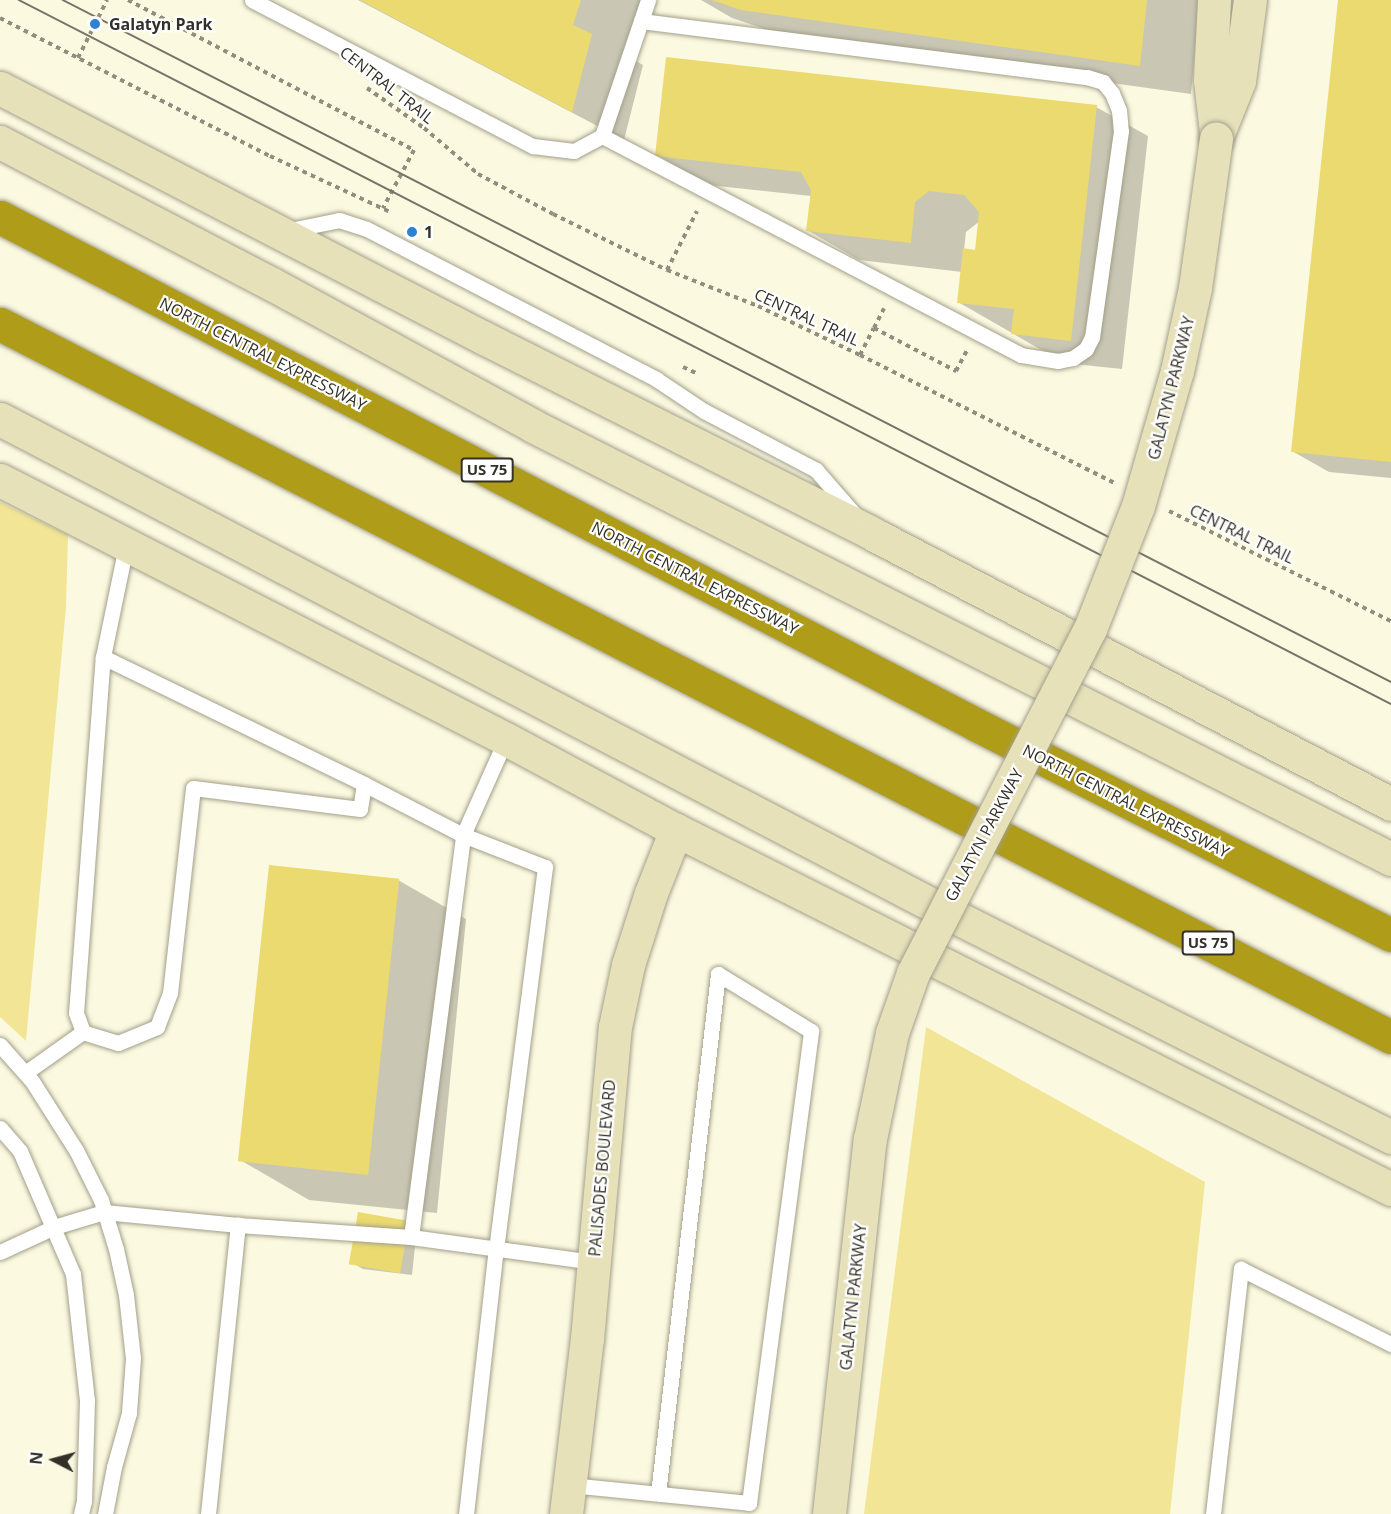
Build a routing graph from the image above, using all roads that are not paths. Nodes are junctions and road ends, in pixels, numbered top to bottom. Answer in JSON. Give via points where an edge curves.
{"nodes":[{"id":1,"x":252,"y":0,"type":"edge"},
{"id":2,"x":648,"y":0,"type":"edge"},
{"id":3,"x":1214,"y":0,"type":"edge"},
{"id":4,"x":1250,"y":0,"type":"edge"},
{"id":5,"x":641,"y":21,"type":"junction"},
{"id":6,"x":0,"y":88,"type":"edge"},
{"id":7,"x":602,"y":136,"type":"junction"},
{"id":8,"x":1216,"y":138,"type":"junction"},
{"id":9,"x":0,"y":142,"type":"edge"},
{"id":10,"x":0,"y":217,"type":"edge"},
{"id":11,"x":279,"y":232,"type":"junction"},
{"id":12,"x":0,"y":324,"type":"edge"},
{"id":13,"x":0,"y":419,"type":"edge"},
{"id":14,"x":0,"y":480,"type":"edge"},
{"id":15,"x":872,"y":533,"type":"junction"},
{"id":16,"x":126,"y":546,"type":"junction"},
{"id":17,"x":103,"y":657,"type":"junction"},
{"id":18,"x":1058,"y":693,"type":"junction"},
{"id":19,"x":506,"y":739,"type":"junction"},
{"id":20,"x":364,"y":784,"type":"junction"},
{"id":21,"x":1391,"y":804,"type":"edge"},
{"id":22,"x":676,"y":830,"type":"junction"},
{"id":23,"x":463,"y":835,"type":"junction"},
{"id":24,"x":1391,"y":859,"type":"edge"},
{"id":25,"x":944,"y":912,"type":"junction"},
{"id":26,"x":1391,"y":935,"type":"edge"},
{"id":27,"x":83,"y":1032,"type":"junction"},
{"id":28,"x":1391,"y":1037,"type":"edge"},
{"id":29,"x":0,"y":1045,"type":"edge"},
{"id":30,"x":25,"y":1072,"type":"junction"},
{"id":31,"x":0,"y":1128,"type":"edge"},
{"id":32,"x":1391,"y":1137,"type":"edge"},
{"id":33,"x":1391,"y":1189,"type":"edge"},
{"id":34,"x":104,"y":1212,"type":"junction"},
{"id":35,"x":238,"y":1225,"type":"junction"},
{"id":36,"x":54,"y":1227,"type":"junction"},
{"id":37,"x":411,"y":1237,"type":"junction"},
{"id":38,"x":496,"y":1247,"type":"junction"},
{"id":39,"x":0,"y":1252,"type":"edge"},
{"id":40,"x":594,"y":1262,"type":"junction"},
{"id":41,"x":1391,"y":1344,"type":"edge"},
{"id":42,"x":658,"y":1494,"type":"junction"},
{"id":43,"x":568,"y":1499,"type":"edge"},
{"id":44,"x":81,"y":1514,"type":"edge"},
{"id":45,"x":105,"y":1514,"type":"edge"},
{"id":46,"x":208,"y":1514,"type":"edge"},
{"id":47,"x":466,"y":1514,"type":"edge"},
{"id":48,"x":829,"y":1514,"type":"edge"},
{"id":49,"x":1213,"y":1514,"type":"edge"}],
"edges":[{"from":1,"to":7,"type":"lane","via":[[533,146],[574,151]]},
{"from":2,"to":5,"type":"lane"},
{"from":3,"to":8,"type":"main road","name":"GALATYN PARKWAY","via":[[1210,80]]},
{"from":4,"to":8,"type":"main road","name":"GALATYN PARKWAY","via":[[1239,81]]},
{"from":5,"to":7,"type":"lane"},
{"from":5,"to":7,"type":"lane","via":[[1103,82],[1119,110],[1121,131],[1092,337],[1086,349],[1073,357],[1041,360],[1021,355]]},
{"from":6,"to":11,"type":"main road"},
{"from":8,"to":18,"type":"main road","name":"GALATYN PARKWAY","bridge":true,"via":[[1195,288],[1178,371],[1154,456],[1094,619]]},
{"from":9,"to":18,"type":"main road","via":[[533,426]]},
{"from":10,"to":26,"type":"highway","name":"NORTH CENTRAL EXPRESSWAY","number":"US 75","via":[[964,718]]},
{"from":11,"to":15,"type":"main road"},
{"from":11,"to":15,"type":"lane","via":[[339,220],[367,229],[656,380],[704,411],[816,470]]},
{"from":12,"to":28,"type":"highway","number":"US 75"},
{"from":13,"to":25,"type":"main road"},
{"from":14,"to":16,"type":"main road"},
{"from":15,"to":21,"type":"main road"},
{"from":16,"to":17,"type":"lane"},
{"from":16,"to":19,"type":"main road"},
{"from":17,"to":20,"type":"lane"},
{"from":17,"to":27,"type":"lane","via":[[76,1012]]},
{"from":18,"to":24,"type":"main road"},
{"from":18,"to":25,"type":"main road","name":"GALATYN PARKWAY","bridge":true},
{"from":19,"to":22,"type":"main road"},
{"from":19,"to":23,"type":"lane"},
{"from":20,"to":23,"type":"lane"},
{"from":20,"to":27,"type":"lane","via":[[360,809],[193,788],[170,993],[157,1028],[118,1043]]},
{"from":22,"to":33,"type":"main road"},
{"from":22,"to":40,"type":"main road","name":"PALISADES BOULEVARD","via":[[651,893],[615,1027]]},
{"from":23,"to":37,"type":"lane"},
{"from":23,"to":38,"type":"lane","via":[[545,867]]},
{"from":25,"to":32,"type":"main road"},
{"from":25,"to":48,"type":"main road","name":"GALATYN PARKWAY","bridge":true,"via":[[914,973],[880,1081],[870,1139]]},
{"from":27,"to":30,"type":"lane"},
{"from":29,"to":30,"type":"lane"},
{"from":30,"to":34,"type":"lane","via":[[76,1150]]},
{"from":31,"to":36,"type":"lane","via":[[20,1151]]},
{"from":34,"to":35,"type":"lane"},
{"from":34,"to":36,"type":"lane"},
{"from":34,"to":45,"type":"lane","via":[[126,1295],[133,1358],[129,1413]]},
{"from":35,"to":37,"type":"lane"},
{"from":35,"to":46,"type":"lane"},
{"from":36,"to":39,"type":"lane"},
{"from":36,"to":44,"type":"lane","via":[[73,1274],[81,1331],[87,1401]]},
{"from":37,"to":38,"type":"lane"},
{"from":38,"to":40,"type":"lane"},
{"from":38,"to":47,"type":"lane"},
{"from":40,"to":43,"type":"main road","name":"PALISADES BOULEVARD"},
{"from":41,"to":49,"type":"lane","via":[[1241,1269]]},
{"from":42,"to":42,"type":"lane","via":[[749,1503],[811,1031],[718,974]]},
{"from":42,"to":43,"type":"lane"}]}
